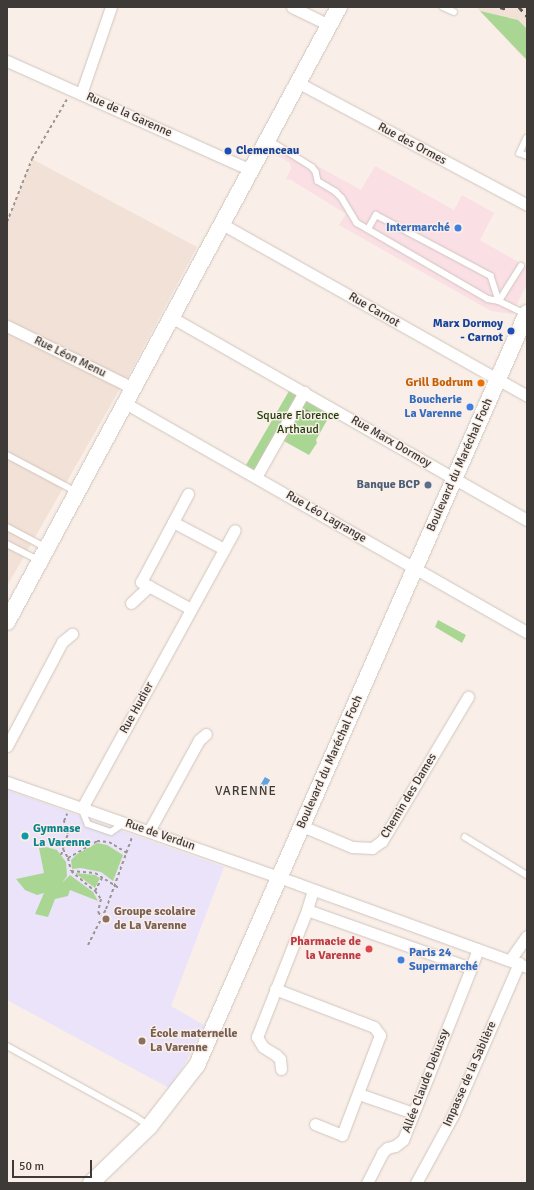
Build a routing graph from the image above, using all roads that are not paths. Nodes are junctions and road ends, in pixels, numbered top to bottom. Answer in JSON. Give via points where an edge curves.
{"nodes":[{"id":1,"x":111,"y":7,"type":"edge"},
{"id":2,"x":292,"y":7,"type":"edge"},
{"id":3,"x":338,"y":7,"type":"edge"},
{"id":4,"x":443,"y":7,"type":"edge"},
{"id":5,"x":454,"y":12,"type":"dead end"},
{"id":6,"x":329,"y":25,"type":"junction"},
{"id":7,"x":7,"y":61,"type":"edge"},
{"id":8,"x":297,"y":82,"type":"junction"},
{"id":9,"x":77,"y":91,"type":"junction"},
{"id":10,"x":527,"y":138,"type":"edge"},
{"id":11,"x":268,"y":140,"type":"junction"},
{"id":12,"x":527,"y":156,"type":"edge"},
{"id":13,"x":252,"y":170,"type":"junction"},
{"id":14,"x":527,"y":205,"type":"edge"},
{"id":15,"x":222,"y":224,"type":"junction"},
{"id":16,"x":368,"y":229,"type":"junction"},
{"id":17,"x":521,"y":266,"type":"dead end"},
{"id":18,"x":499,"y":302,"type":"junction"},
{"id":19,"x":527,"y":314,"type":"edge"},
{"id":20,"x":171,"y":317,"type":"junction"},
{"id":21,"x":7,"y":326,"type":"edge"},
{"id":22,"x":497,"y":380,"type":"junction"},
{"id":23,"x":304,"y":392,"type":"junction"},
{"id":24,"x":527,"y":396,"type":"edge"},
{"id":25,"x":128,"y":397,"type":"junction"},
{"id":26,"x":7,"y":455,"type":"edge"},
{"id":27,"x":256,"y":477,"type":"junction"},
{"id":28,"x":454,"y":477,"type":"junction"},
{"id":29,"x":77,"y":493,"type":"junction"},
{"id":30,"x":188,"y":494,"type":"dead end"},
{"id":31,"x":527,"y":520,"type":"edge"},
{"id":32,"x":173,"y":522,"type":"junction"},
{"id":33,"x":7,"y":527,"type":"edge"},
{"id":34,"x":235,"y":530,"type":"dead end"},
{"id":35,"x":7,"y":544,"type":"edge"},
{"id":36,"x":224,"y":549,"type":"junction"},
{"id":37,"x":43,"y":555,"type":"junction"},
{"id":38,"x":415,"y":568,"type":"junction"},
{"id":39,"x":149,"y":586,"type":"junction"},
{"id":40,"x":131,"y":603,"type":"dead end"},
{"id":41,"x":191,"y":609,"type":"junction"},
{"id":42,"x":7,"y":622,"type":"edge"},
{"id":43,"x":527,"y":632,"type":"edge"},
{"id":44,"x":72,"y":634,"type":"dead end"},
{"id":45,"x":468,"y":697,"type":"dead end"},
{"id":46,"x":206,"y":734,"type":"dead end"},
{"id":47,"x":7,"y":746,"type":"edge"},
{"id":48,"x":7,"y":782,"type":"edge"},
{"id":49,"x":82,"y":808,"type":"junction"},
{"id":50,"x":302,"y":826,"type":"junction"},
{"id":51,"x":149,"y":831,"type":"junction"},
{"id":52,"x":465,"y":837,"type":"dead end"},
{"id":53,"x":527,"y":875,"type":"edge"},
{"id":54,"x":280,"y":877,"type":"junction"},
{"id":55,"x":313,"y":890,"type":"junction"},
{"id":56,"x":307,"y":910,"type":"junction"},
{"id":57,"x":527,"y":936,"type":"edge"},
{"id":58,"x":478,"y":949,"type":"junction"},
{"id":59,"x":519,"y":964,"type":"edge"},
{"id":60,"x":471,"y":968,"type":"junction"},
{"id":61,"x":275,"y":989,"type":"junction"},
{"id":62,"x":7,"y":1046,"type":"edge"},
{"id":63,"x":281,"y":1069,"type":"dead end"},
{"id":64,"x":359,"y":1094,"type":"junction"},
{"id":65,"x":413,"y":1113,"type":"junction"},
{"id":66,"x":315,"y":1124,"type":"dead end"},
{"id":67,"x":149,"y":1126,"type":"junction"},
{"id":68,"x":91,"y":1183,"type":"edge"},
{"id":69,"x":367,"y":1183,"type":"edge"},
{"id":70,"x":416,"y":1183,"type":"edge"}],
"edges":[{"from":1,"to":9,"type":"street"},
{"from":2,"to":6,"type":"street"},
{"from":3,"to":6,"type":"main road"},
{"from":4,"to":5,"type":"lane"},
{"from":6,"to":8,"type":"main road"},
{"from":7,"to":9,"type":"street","name":"Rue de la Garenne"},
{"from":8,"to":11,"type":"main road"},
{"from":8,"to":14,"type":"street","name":"Rue des Ormes"},
{"from":9,"to":13,"type":"street","name":"Rue de la Garenne"},
{"from":10,"to":12,"type":"lane","via":[[520,153]]},
{"from":11,"to":13,"type":"main road"},
{"from":11,"to":16,"type":"lane","via":[[312,167],[318,181],[336,192],[357,222]]},
{"from":13,"to":15,"type":"main road"},
{"from":15,"to":20,"type":"main road"},
{"from":15,"to":22,"type":"street","name":"Rue Carnot"},
{"from":16,"to":18,"type":"lane","via":[[488,299]]},
{"from":16,"to":18,"type":"lane","via":[[376,215],[490,276]]},
{"from":17,"to":18,"type":"lane"},
{"from":18,"to":19,"type":"lane"},
{"from":19,"to":22,"type":"main road","name":"Boulevard du Maréchal Foch"},
{"from":20,"to":23,"type":"street","name":"Rue Marx Dormoy"},
{"from":20,"to":25,"type":"main road"},
{"from":21,"to":25,"type":"street","name":"Rue Léon Menu","via":[[123,383]]},
{"from":22,"to":24,"type":"street","name":"Rue Carnot"},
{"from":22,"to":28,"type":"main road","name":"Boulevard du Maréchal Foch"},
{"from":23,"to":27,"type":"street"},
{"from":23,"to":28,"type":"street","name":"Rue Marx Dormoy"},
{"from":25,"to":27,"type":"street","name":"Rue Léo Lagrange"},
{"from":25,"to":29,"type":"main road"},
{"from":26,"to":29,"type":"lane"},
{"from":27,"to":38,"type":"street","name":"Rue Léo Lagrange"},
{"from":28,"to":31,"type":"street","name":"Rue Marx Dormoy"},
{"from":28,"to":38,"type":"main road","name":"Boulevard du Maréchal Foch"},
{"from":29,"to":37,"type":"main road"},
{"from":30,"to":32,"type":"street"},
{"from":32,"to":36,"type":"street"},
{"from":32,"to":39,"type":"street","via":[[141,582]]},
{"from":33,"to":37,"type":"lane"},
{"from":34,"to":36,"type":"street","name":"Rue Hudier"},
{"from":35,"to":37,"type":"lane"},
{"from":36,"to":41,"type":"street","name":"Rue Hudier"},
{"from":37,"to":42,"type":"main road"},
{"from":38,"to":43,"type":"street","name":"Rue Léo Lagrange"},
{"from":38,"to":50,"type":"main road","name":"Boulevard du Maréchal Foch"},
{"from":39,"to":40,"type":"street"},
{"from":39,"to":41,"type":"street"},
{"from":41,"to":49,"type":"street","name":"Rue Hudier"},
{"from":44,"to":47,"type":"street","via":[[62,642]]},
{"from":45,"to":50,"type":"street","name":"Chemin des Dames","via":[[382,841],[372,848],[352,847]]},
{"from":46,"to":51,"type":"street","via":[[199,740]]},
{"from":48,"to":49,"type":"street","name":"Rue de Verdun"},
{"from":49,"to":51,"type":"street","name":"Rue de Verdun"},
{"from":50,"to":54,"type":"main road","name":"Boulevard du Maréchal Foch"},
{"from":51,"to":54,"type":"street","name":"Rue de Verdun"},
{"from":52,"to":53,"type":"lane"},
{"from":54,"to":55,"type":"street","name":"Rue de Verdun"},
{"from":54,"to":67,"type":"main road","name":"Boulevard du Maréchal Foch","via":[[197,1065]]},
{"from":55,"to":56,"type":"street"},
{"from":55,"to":58,"type":"street","name":"Rue de Verdun"},
{"from":56,"to":60,"type":"street"},
{"from":56,"to":61,"type":"street"},
{"from":57,"to":59,"type":"street","name":"Impasse de la Sablière"},
{"from":58,"to":59,"type":"street","name":"Rue de Verdun"},
{"from":58,"to":60,"type":"street"},
{"from":59,"to":70,"type":"street","name":"Impasse de la Sablière","via":[[453,1115]]},
{"from":60,"to":65,"type":"street","name":"Allée Claude Debussy"},
{"from":61,"to":63,"type":"street","via":[[257,1037],[263,1047],[280,1059]]},
{"from":61,"to":64,"type":"street","via":[[374,1027],[380,1035]]},
{"from":62,"to":67,"type":"lane"},
{"from":64,"to":65,"type":"street"},
{"from":64,"to":66,"type":"street","via":[[342,1135]]},
{"from":65,"to":69,"type":"street","name":"Allée Claude Debussy","via":[[403,1140],[382,1153]]},
{"from":67,"to":68,"type":"main road","name":"Boulevard du Maréchal Foch"}]}
